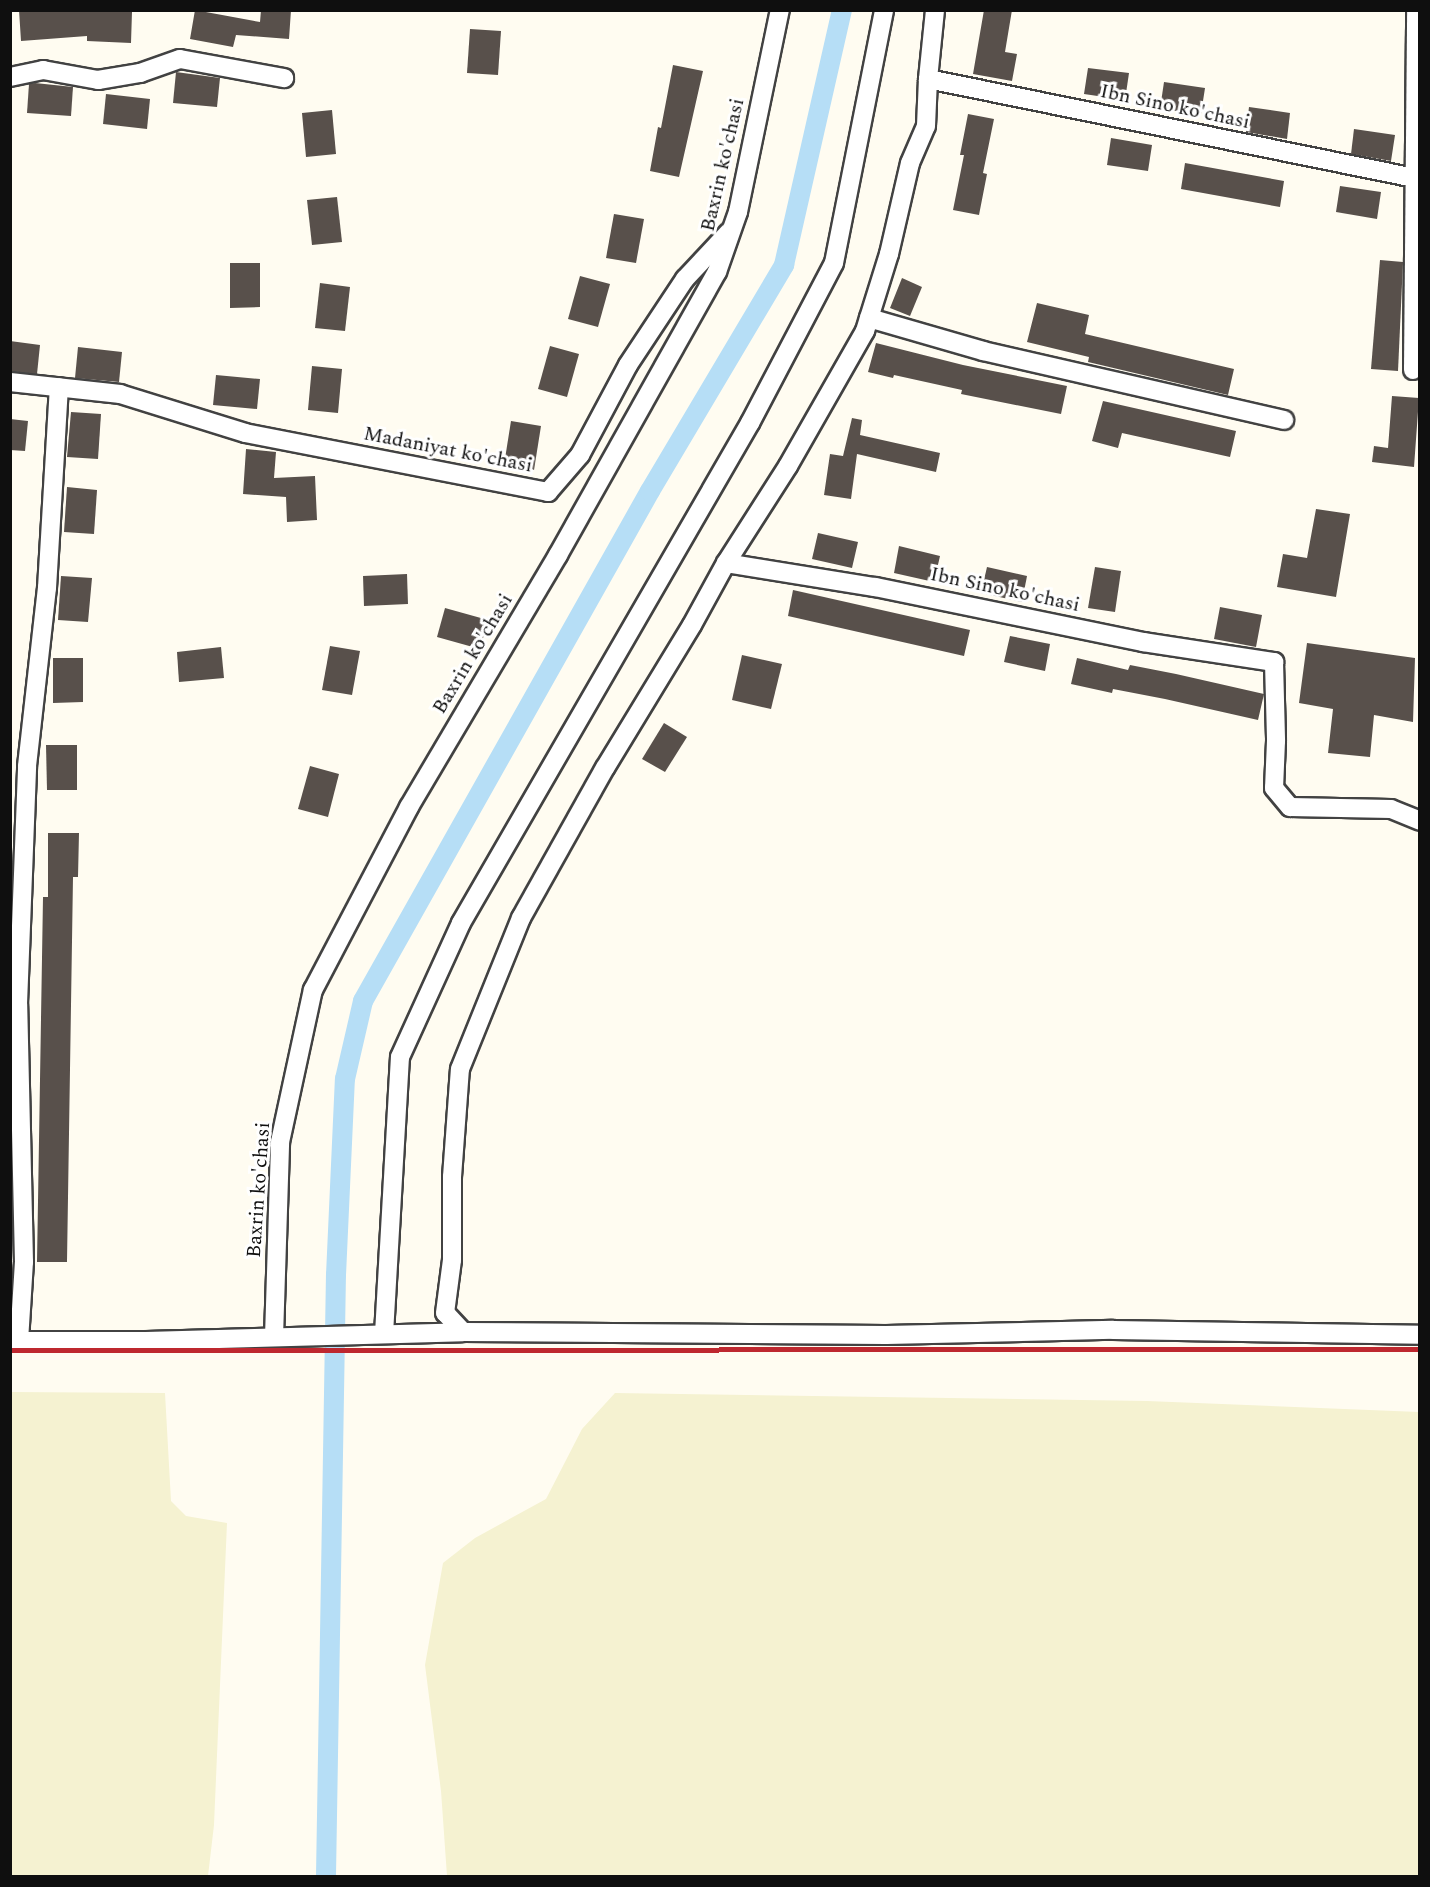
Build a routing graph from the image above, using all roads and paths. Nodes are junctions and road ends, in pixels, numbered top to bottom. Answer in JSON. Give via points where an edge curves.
{"nodes":[{"id":1,"x":780,"y":10,"type":"edge"},
{"id":2,"x":884,"y":10,"type":"edge"},
{"id":3,"x":935,"y":10,"type":"edge"},
{"id":4,"x":1416,"y":10,"type":"edge"},
{"id":5,"x":10,"y":77,"type":"edge"},
{"id":6,"x":284,"y":78,"type":"dead end"},
{"id":7,"x":927,"y":79,"type":"junction"},
{"id":8,"x":1414,"y":178,"type":"junction"},
{"id":9,"x":733,"y":227,"type":"junction"},
{"id":10,"x":869,"y":318,"type":"junction"},
{"id":11,"x":1413,"y":370,"type":"dead end"},
{"id":12,"x":10,"y":382,"type":"edge"},
{"id":13,"x":59,"y":387,"type":"junction"},
{"id":14,"x":1284,"y":420,"type":"dead end"},
{"id":15,"x":726,"y":563,"type":"junction"},
{"id":16,"x":19,"y":763,"type":"edge"},
{"id":17,"x":1419,"y":821,"type":"edge"},
{"id":18,"x":463,"y":1332,"type":"junction"},
{"id":19,"x":384,"y":1334,"type":"junction"},
{"id":20,"x":1419,"y":1335,"type":"edge"},
{"id":21,"x":274,"y":1337,"type":"junction"},
{"id":22,"x":15,"y":1341,"type":"edge"}],
"edges":[{"from":1,"to":9,"type":"street","name":"Baxrin ko'chasi"},
{"from":2,"to":19,"type":"street","via":[[834,263],[750,423],[461,923],[400,1057]]},
{"from":3,"to":7,"type":"street"},
{"from":4,"to":8,"type":"street"},
{"from":5,"to":6,"type":"street","via":[[43,70],[98,80],[140,73],[180,59]]},
{"from":7,"to":8,"type":"street","name":"Ibn Sino ko'chasi"},
{"from":7,"to":10,"type":"street","via":[[926,126],[910,163]]},
{"from":8,"to":11,"type":"street"},
{"from":9,"to":13,"type":"street","name":"Madaniyat ko'chasi","via":[[685,279],[628,364],[580,455],[548,492],[245,433],[120,394]]},
{"from":9,"to":21,"type":"street","name":"Baxrin ko'chasi","via":[[717,272],[558,555],[409,807],[313,990],[280,1142]]},
{"from":10,"to":14,"type":"street","via":[[983,351]]},
{"from":10,"to":15,"type":"street","via":[[788,465]]},
{"from":12,"to":13,"type":"street","name":"Madaniyat ko'chasi"},
{"from":13,"to":16,"type":"street","via":[[47,588]]},
{"from":15,"to":17,"type":"street","name":"Ibn Sino ko'chasi","via":[[875,586],[1143,642],[1274,662],[1274,788],[1290,807],[1391,809]]},
{"from":15,"to":18,"type":"street","via":[[521,918],[460,1069],[452,1177],[452,1260],[445,1313]]},
{"from":16,"to":22,"type":"street","via":[[18,1004],[24,1262]]},
{"from":18,"to":19,"type":"street"},
{"from":18,"to":20,"type":"street","via":[[886,1335],[1113,1330]]},
{"from":19,"to":21,"type":"street"},
{"from":21,"to":22,"type":"street"}]}
